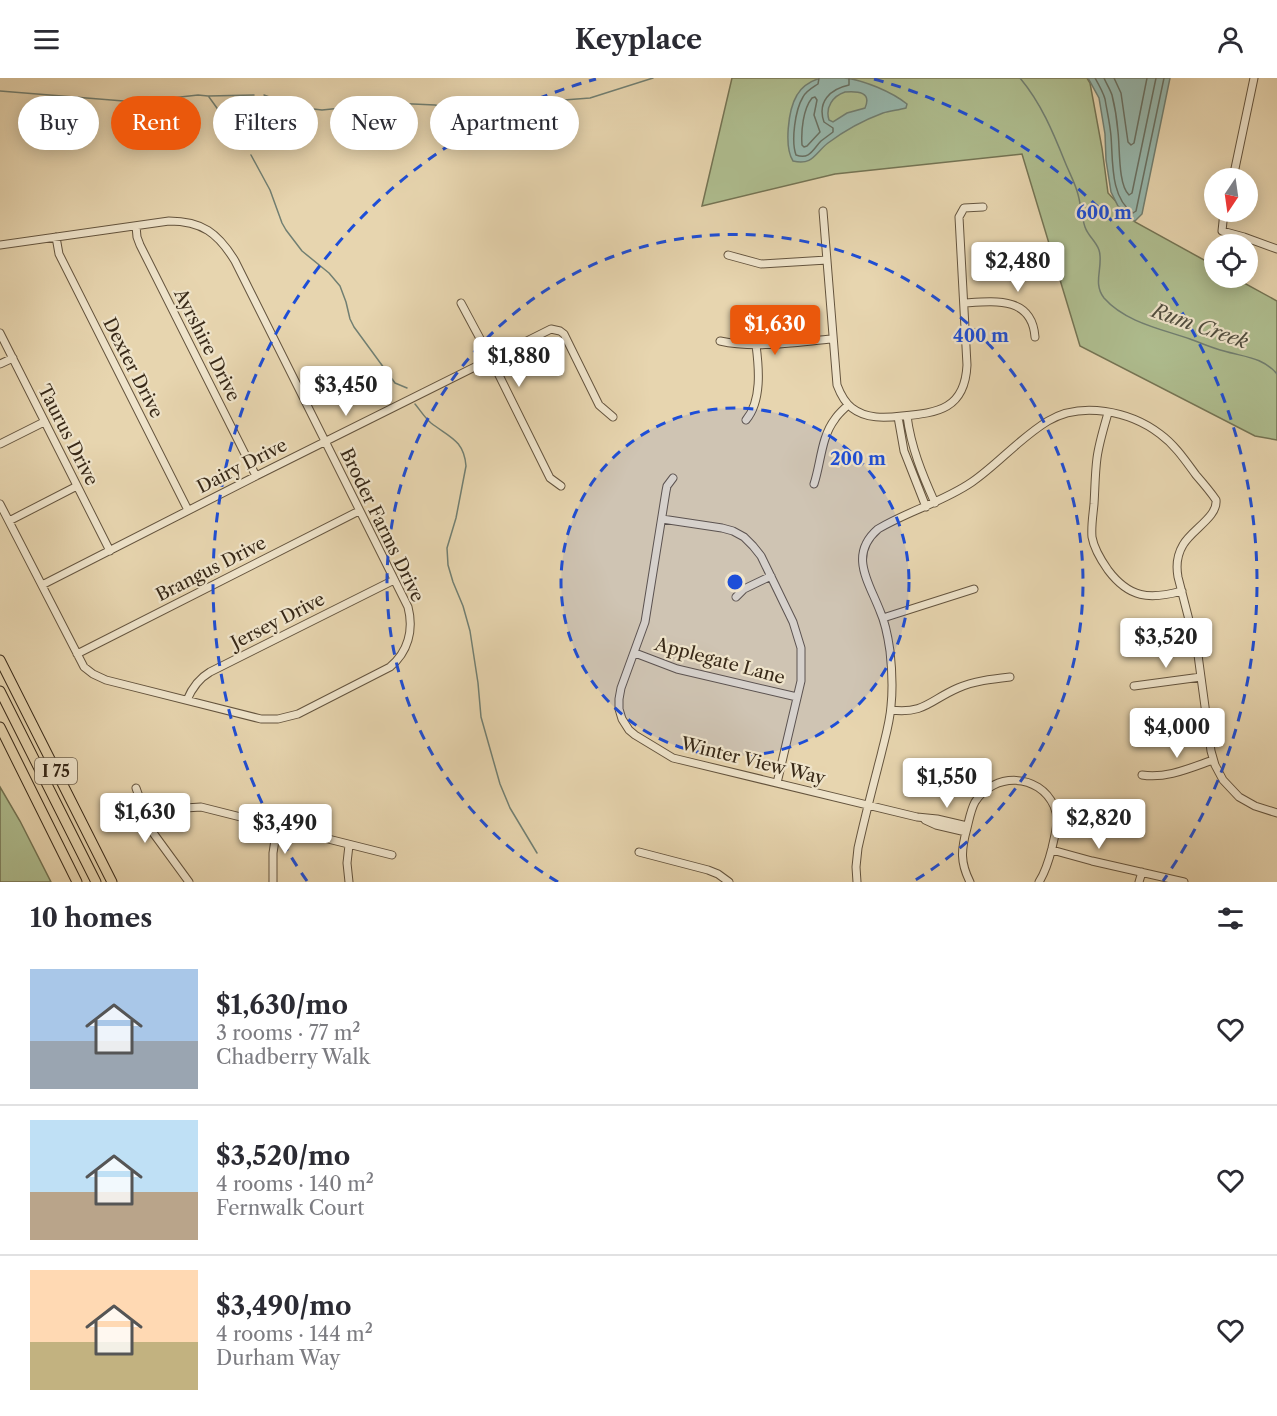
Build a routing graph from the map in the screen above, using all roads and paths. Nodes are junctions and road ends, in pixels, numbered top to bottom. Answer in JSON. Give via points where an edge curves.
{"nodes":[{"id":1,"x":1254,"y":78,"type":"edge"},
{"id":2,"x":1235,"y":168,"type":"edge"},
{"id":3,"x":983,"y":207,"type":"dead end"},
{"id":4,"x":823,"y":211,"type":"dead end"},
{"id":5,"x":1223,"y":222,"type":"edge"},
{"id":6,"x":136,"y":226,"type":"junction"},
{"id":7,"x":56,"y":237,"type":"junction"},
{"id":8,"x":0,"y":245,"type":"edge"},
{"id":9,"x":1277,"y":249,"type":"edge"},
{"id":10,"x":728,"y":255,"type":"dead end"},
{"id":11,"x":827,"y":260,"type":"junction"},
{"id":12,"x":461,"y":303,"type":"dead end"},
{"id":13,"x":964,"y":303,"type":"junction"},
{"id":14,"x":0,"y":333,"type":"edge"},
{"id":15,"x":1035,"y":337,"type":"dead end"},
{"id":16,"x":832,"y":339,"type":"junction"},
{"id":17,"x":720,"y":341,"type":"dead end"},
{"id":18,"x":756,"y":345,"type":"junction"},
{"id":19,"x":12,"y":358,"type":"junction"},
{"id":20,"x":491,"y":359,"type":"junction"},
{"id":21,"x":0,"y":364,"type":"edge"},
{"id":22,"x":848,"y":405,"type":"junction"},
{"id":23,"x":1108,"y":412,"type":"junction"},
{"id":24,"x":907,"y":416,"type":"junction"},
{"id":25,"x":613,"y":417,"type":"dead end"},
{"id":26,"x":898,"y":417,"type":"junction"},
{"id":27,"x":746,"y":420,"type":"dead end"},
{"id":28,"x":44,"y":422,"type":"junction"},
{"id":29,"x":325,"y":442,"type":"junction"},
{"id":30,"x":0,"y":444,"type":"edge"},
{"id":31,"x":916,"y":459,"type":"junction"},
{"id":32,"x":908,"y":463,"type":"junction"},
{"id":33,"x":256,"y":476,"type":"junction"},
{"id":34,"x":673,"y":478,"type":"dead end"},
{"id":35,"x":814,"y":484,"type":"dead end"},
{"id":36,"x":77,"y":486,"type":"junction"},
{"id":37,"x":561,"y":486,"type":"dead end"},
{"id":38,"x":935,"y":503,"type":"junction"},
{"id":39,"x":0,"y":504,"type":"edge"},
{"id":40,"x":926,"y":507,"type":"junction"},
{"id":41,"x":188,"y":510,"type":"junction"},
{"id":42,"x":359,"y":511,"type":"junction"},
{"id":43,"x":662,"y":519,"type":"junction"},
{"id":44,"x":9,"y":521,"type":"junction"},
{"id":45,"x":110,"y":551,"type":"junction"},
{"id":46,"x":771,"y":576,"type":"junction"},
{"id":47,"x":394,"y":580,"type":"junction"},
{"id":48,"x":42,"y":585,"type":"junction"},
{"id":49,"x":974,"y":589,"type":"dead end"},
{"id":50,"x":1182,"y":591,"type":"junction"},
{"id":51,"x":736,"y":597,"type":"dead end"},
{"id":52,"x":883,"y":618,"type":"junction"},
{"id":53,"x":635,"y":653,"type":"junction"},
{"id":54,"x":77,"y":654,"type":"junction"},
{"id":55,"x":0,"y":660,"type":"edge"},
{"id":56,"x":1010,"y":676,"type":"dead end"},
{"id":57,"x":1201,"y":677,"type":"junction"},
{"id":58,"x":1134,"y":686,"type":"dead end"},
{"id":59,"x":0,"y":691,"type":"edge"},
{"id":60,"x":796,"y":697,"type":"junction"},
{"id":61,"x":187,"y":700,"type":"junction"},
{"id":62,"x":891,"y":710,"type":"junction"},
{"id":63,"x":0,"y":727,"type":"edge"},
{"id":64,"x":1213,"y":760,"type":"junction"},
{"id":65,"x":1142,"y":775,"type":"dead end"},
{"id":66,"x":777,"y":783,"type":"junction"},
{"id":67,"x":136,"y":788,"type":"dead end"},
{"id":68,"x":868,"y":806,"type":"junction"},
{"id":69,"x":1277,"y":813,"type":"edge"},
{"id":70,"x":146,"y":820,"type":"junction"},
{"id":71,"x":277,"y":827,"type":"junction"},
{"id":72,"x":966,"y":829,"type":"junction"},
{"id":73,"x":349,"y":844,"type":"junction"},
{"id":74,"x":1052,"y":850,"type":"junction"},
{"id":75,"x":639,"y":852,"type":"dead end"},
{"id":76,"x":392,"y":855,"type":"dead end"},
{"id":77,"x":1142,"y":872,"type":"junction"},
{"id":78,"x":77,"y":882,"type":"edge"},
{"id":79,"x":96,"y":882,"type":"edge"},
{"id":80,"x":112,"y":882,"type":"edge"},
{"id":81,"x":189,"y":882,"type":"edge"},
{"id":82,"x":273,"y":882,"type":"edge"},
{"id":83,"x":349,"y":882,"type":"edge"},
{"id":84,"x":729,"y":882,"type":"edge"},
{"id":85,"x":857,"y":882,"type":"edge"},
{"id":86,"x":970,"y":882,"type":"edge"},
{"id":87,"x":1039,"y":882,"type":"edge"},
{"id":88,"x":1139,"y":882,"type":"edge"},
{"id":89,"x":1184,"y":882,"type":"edge"}],
"edges":[{"from":1,"to":2,"type":"street"},
{"from":3,"to":13,"type":"street","via":[[964,208],[959,217]]},
{"from":4,"to":11,"type":"street"},
{"from":5,"to":9,"type":"street","via":[[1222,231]]},
{"from":6,"to":7,"type":"street","name":"Broder Farms Drive"},
{"from":6,"to":29,"type":"street","name":"Broder Farms Drive","via":[[186,222],[205,228],[220,239],[235,261]]},
{"from":6,"to":33,"type":"street","name":"Ayrshire Drive","via":[[140,245]]},
{"from":7,"to":8,"type":"street","name":"Broder Farms Drive"},
{"from":7,"to":41,"type":"street","name":"Dexter Drive","via":[[59,254]]},
{"from":10,"to":11,"type":"street","via":[[761,264]]},
{"from":11,"to":16,"type":"street"},
{"from":12,"to":20,"type":"street"},
{"from":13,"to":15,"type":"street","via":[[998,301],[1015,305],[1032,323]]},
{"from":13,"to":24,"type":"street","via":[[967,365],[963,387],[944,408],[931,414]]},
{"from":14,"to":19,"type":"street","name":"Taurus Drive"},
{"from":16,"to":18,"type":"street"},
{"from":16,"to":22,"type":"street","via":[[836,381]]},
{"from":17,"to":18,"type":"street"},
{"from":18,"to":27,"type":"street","via":[[757,396]]},
{"from":19,"to":21,"type":"street"},
{"from":19,"to":28,"type":"street","name":"Taurus Drive"},
{"from":20,"to":25,"type":"street","name":"Dairy Drive","via":[[551,329],[560,331],[599,405]]},
{"from":20,"to":29,"type":"street","name":"Dairy Drive"},
{"from":20,"to":37,"type":"street","via":[[550,478]]},
{"from":22,"to":26,"type":"street","via":[[867,415]]},
{"from":22,"to":35,"type":"street","via":[[830,426]]},
{"from":23,"to":38,"type":"street","via":[[1081,410],[1054,418],[973,481]]},
{"from":23,"to":50,"type":"street","via":[[1096,461],[1092,532],[1096,549],[1113,576],[1128,590],[1148,596]]},
{"from":23,"to":50,"type":"street","via":[[1141,423],[1165,438],[1215,498],[1213,513],[1186,539],[1178,556]]},
{"from":24,"to":26,"type":"street"},
{"from":24,"to":31,"type":"street"},
{"from":26,"to":32,"type":"street"},
{"from":28,"to":30,"type":"street"},
{"from":28,"to":36,"type":"street","name":"Taurus Drive"},
{"from":29,"to":33,"type":"street","name":"Dairy Drive"},
{"from":29,"to":42,"type":"street","name":"Broder Farms Drive"},
{"from":31,"to":32,"type":"street"},
{"from":31,"to":38,"type":"street"},
{"from":32,"to":40,"type":"street"},
{"from":33,"to":41,"type":"street","name":"Dairy Drive"},
{"from":34,"to":43,"type":"street","name":"Winter View Way","via":[[667,486]]},
{"from":36,"to":44,"type":"street"},
{"from":36,"to":45,"type":"street","name":"Taurus Drive"},
{"from":38,"to":40,"type":"street"},
{"from":39,"to":44,"type":"street","name":"Broder Farms Drive"},
{"from":40,"to":52,"type":"street","via":[[878,529],[865,545],[862,567]]},
{"from":41,"to":45,"type":"street","name":"Dairy Drive"},
{"from":42,"to":47,"type":"street","name":"Broder Farms Drive"},
{"from":42,"to":54,"type":"street","name":"Brangus Drive"},
{"from":43,"to":46,"type":"street","via":[[738,534],[757,550]]},
{"from":43,"to":53,"type":"street","name":"Winter View Way","via":[[647,612]]},
{"from":44,"to":48,"type":"street","name":"Broder Farms Drive"},
{"from":45,"to":48,"type":"street","name":"Dairy Drive"},
{"from":46,"to":51,"type":"street"},
{"from":46,"to":60,"type":"street","via":[[799,639],[801,681]]},
{"from":47,"to":61,"type":"street","name":"Jersey Drive","via":[[210,672],[191,689]]},
{"from":47,"to":61,"type":"street","name":"Broder Farms Drive","via":[[408,607],[411,624],[407,645],[390,667],[298,714],[278,719],[261,719]]},
{"from":48,"to":54,"type":"street","name":"Broder Farms Drive"},
{"from":49,"to":52,"type":"street"},
{"from":50,"to":57,"type":"street"},
{"from":52,"to":62,"type":"street","via":[[891,659]]},
{"from":53,"to":60,"type":"street","name":"Applegate Lane","via":[[677,669]]},
{"from":53,"to":66,"type":"street","name":"Winter View Way","via":[[619,699],[622,719],[629,730],[674,758]]},
{"from":54,"to":61,"type":"street","name":"Broder Farms Drive","via":[[84,667],[106,680]]},
{"from":55,"to":80,"type":"highway","number":"I 75"},
{"from":56,"to":62,"type":"street","via":[[967,685],[918,710]]},
{"from":57,"to":58,"type":"street"},
{"from":57,"to":64,"type":"street"},
{"from":59,"to":79,"type":"highway"},
{"from":60,"to":66,"type":"street"},
{"from":62,"to":68,"type":"street"},
{"from":63,"to":78,"type":"highway","number":"I 75"},
{"from":64,"to":65,"type":"street","via":[[1166,775]]},
{"from":64,"to":69,"type":"street","via":[[1223,780],[1239,797]]},
{"from":66,"to":68,"type":"street","name":"Winter View Way"},
{"from":67,"to":70,"type":"street"},
{"from":68,"to":72,"type":"street","name":"Winter View Way"},
{"from":68,"to":85,"type":"street","via":[[857,853]]},
{"from":70,"to":71,"type":"street","via":[[201,807]]},
{"from":70,"to":81,"type":"street"},
{"from":71,"to":73,"type":"street"},
{"from":71,"to":82,"type":"street"},
{"from":72,"to":74,"type":"street","via":[[974,803],[987,788],[1006,780],[1026,781],[1043,791],[1054,807],[1057,825]]},
{"from":72,"to":86,"type":"street","via":[[962,864]]},
{"from":73,"to":76,"type":"street"},
{"from":73,"to":83,"type":"street"},
{"from":74,"to":77,"type":"street"},
{"from":74,"to":87,"type":"street"},
{"from":75,"to":84,"type":"street","via":[[708,870]]},
{"from":77,"to":88,"type":"street"},
{"from":77,"to":89,"type":"street"}]}
